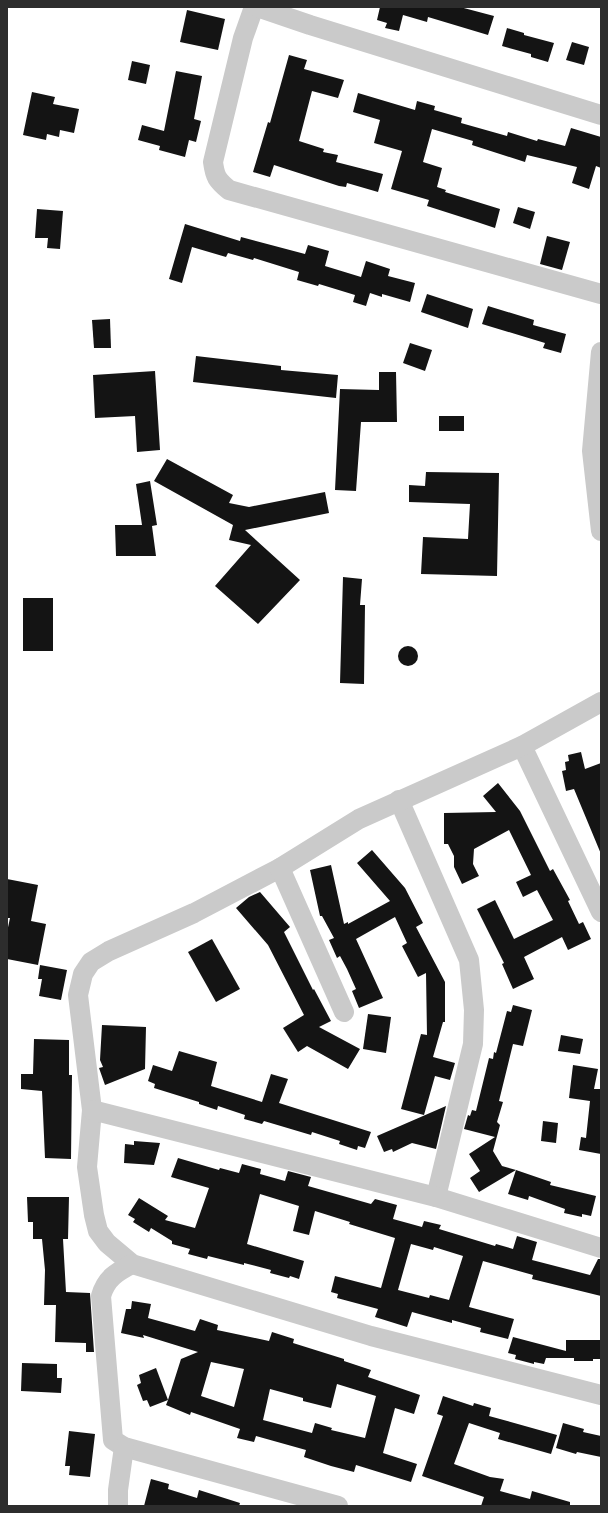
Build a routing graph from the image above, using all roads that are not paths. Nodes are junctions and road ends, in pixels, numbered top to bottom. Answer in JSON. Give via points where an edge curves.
{"nodes":[{"id":1,"x":254,"y":7,"type":"edge"},
{"id":2,"x":257,"y":7,"type":"edge"},
{"id":3,"x":601,"y":114,"type":"edge"},
{"id":4,"x":601,"y":294,"type":"edge"},
{"id":5,"x":601,"y":352,"type":"edge"},
{"id":6,"x":601,"y":531,"type":"edge"},
{"id":7,"x":601,"y":702,"type":"edge"},
{"id":8,"x":522,"y":746,"type":"junction"},
{"id":9,"x":399,"y":800,"type":"junction"},
{"id":10,"x":280,"y":868,"type":"junction"},
{"id":11,"x":601,"y":912,"type":"edge"},
{"id":12,"x":344,"y":1012,"type":"dead end"},
{"id":13,"x":92,"y":1110,"type":"junction"},
{"id":14,"x":436,"y":1197,"type":"junction"},
{"id":15,"x":601,"y":1248,"type":"edge"},
{"id":16,"x":132,"y":1264,"type":"junction"},
{"id":17,"x":601,"y":1395,"type":"edge"},
{"id":18,"x":124,"y":1447,"type":"junction"},
{"id":19,"x":118,"y":1506,"type":"edge"},
{"id":20,"x":338,"y":1506,"type":"edge"}],
"edges":[{"from":1,"to":4,"type":"street","via":[[213,162],[214,175],[220,183],[229,190]]},
{"from":2,"to":3,"type":"street"},
{"from":5,"to":6,"type":"street","via":[[592,451]]},
{"from":7,"to":8,"type":"street"},
{"from":8,"to":9,"type":"street"},
{"from":8,"to":11,"type":"street"},
{"from":9,"to":10,"type":"street","via":[[353,823]]},
{"from":9,"to":14,"type":"street","via":[[469,960],[474,1010],[474,1044]]},
{"from":10,"to":12,"type":"street"},
{"from":10,"to":13,"type":"street","via":[[91,962],[83,974],[78,994]]},
{"from":13,"to":14,"type":"street"},
{"from":13,"to":16,"type":"street","via":[[87,1167],[98,1231],[107,1243]]},
{"from":14,"to":15,"type":"street"},
{"from":16,"to":17,"type":"street","via":[[371,1336]]},
{"from":16,"to":18,"type":"street","via":[[115,1273],[104,1284],[101,1296],[113,1440]]},
{"from":18,"to":19,"type":"street"},
{"from":18,"to":20,"type":"street"}]}
